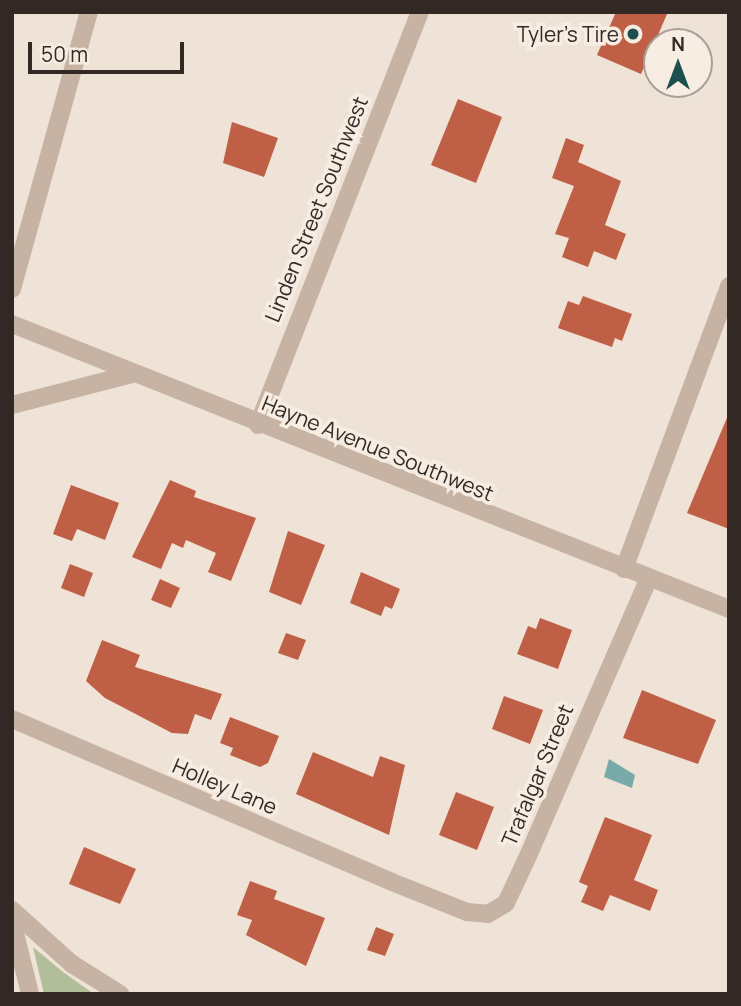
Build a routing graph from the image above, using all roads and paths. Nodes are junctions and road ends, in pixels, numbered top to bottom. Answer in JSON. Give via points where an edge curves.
{"nodes":[{"id":1,"x":89,"y":12,"type":"edge"},
{"id":2,"x":420,"y":12,"type":"edge"},
{"id":3,"x":729,"y":286,"type":"edge"},
{"id":4,"x":12,"y":289,"type":"edge"},
{"id":5,"x":12,"y":324,"type":"edge"},
{"id":6,"x":132,"y":374,"type":"junction"},
{"id":7,"x":12,"y":405,"type":"edge"},
{"id":8,"x":258,"y":425,"type":"junction"},
{"id":9,"x":624,"y":569,"type":"junction"},
{"id":10,"x":649,"y":578,"type":"junction"},
{"id":11,"x":729,"y":609,"type":"edge"},
{"id":12,"x":12,"y":719,"type":"edge"},
{"id":13,"x":420,"y":893,"type":"joint"},
{"id":14,"x":12,"y":910,"type":"edge"},
{"id":15,"x":12,"y":921,"type":"edge"},
{"id":16,"x":30,"y":994,"type":"edge"},
{"id":17,"x":120,"y":994,"type":"edge"}],
"edges":[{"from":1,"to":4,"type":"street"},
{"from":2,"to":8,"type":"street","name":"Linden Street Southwest"},
{"from":3,"to":9,"type":"street"},
{"from":5,"to":6,"type":"street","name":"Hayne Avenue Southwest"},
{"from":6,"to":7,"type":"street"},
{"from":6,"to":8,"type":"street","name":"Hayne Avenue Southwest"},
{"from":8,"to":9,"type":"street","name":"Hayne Avenue Southwest"},
{"from":9,"to":10,"type":"street","name":"Hayne Avenue Southwest"},
{"from":10,"to":11,"type":"street","name":"Hayne Avenue Southwest"},
{"from":10,"to":13,"type":"street","name":"Trafalgar Street","via":[[506,903],[478,915]]},
{"from":12,"to":13,"type":"street","name":"Holley Lane"},
{"from":14,"to":17,"type":"street","via":[[72,964]]},
{"from":15,"to":16,"type":"street"}]}
